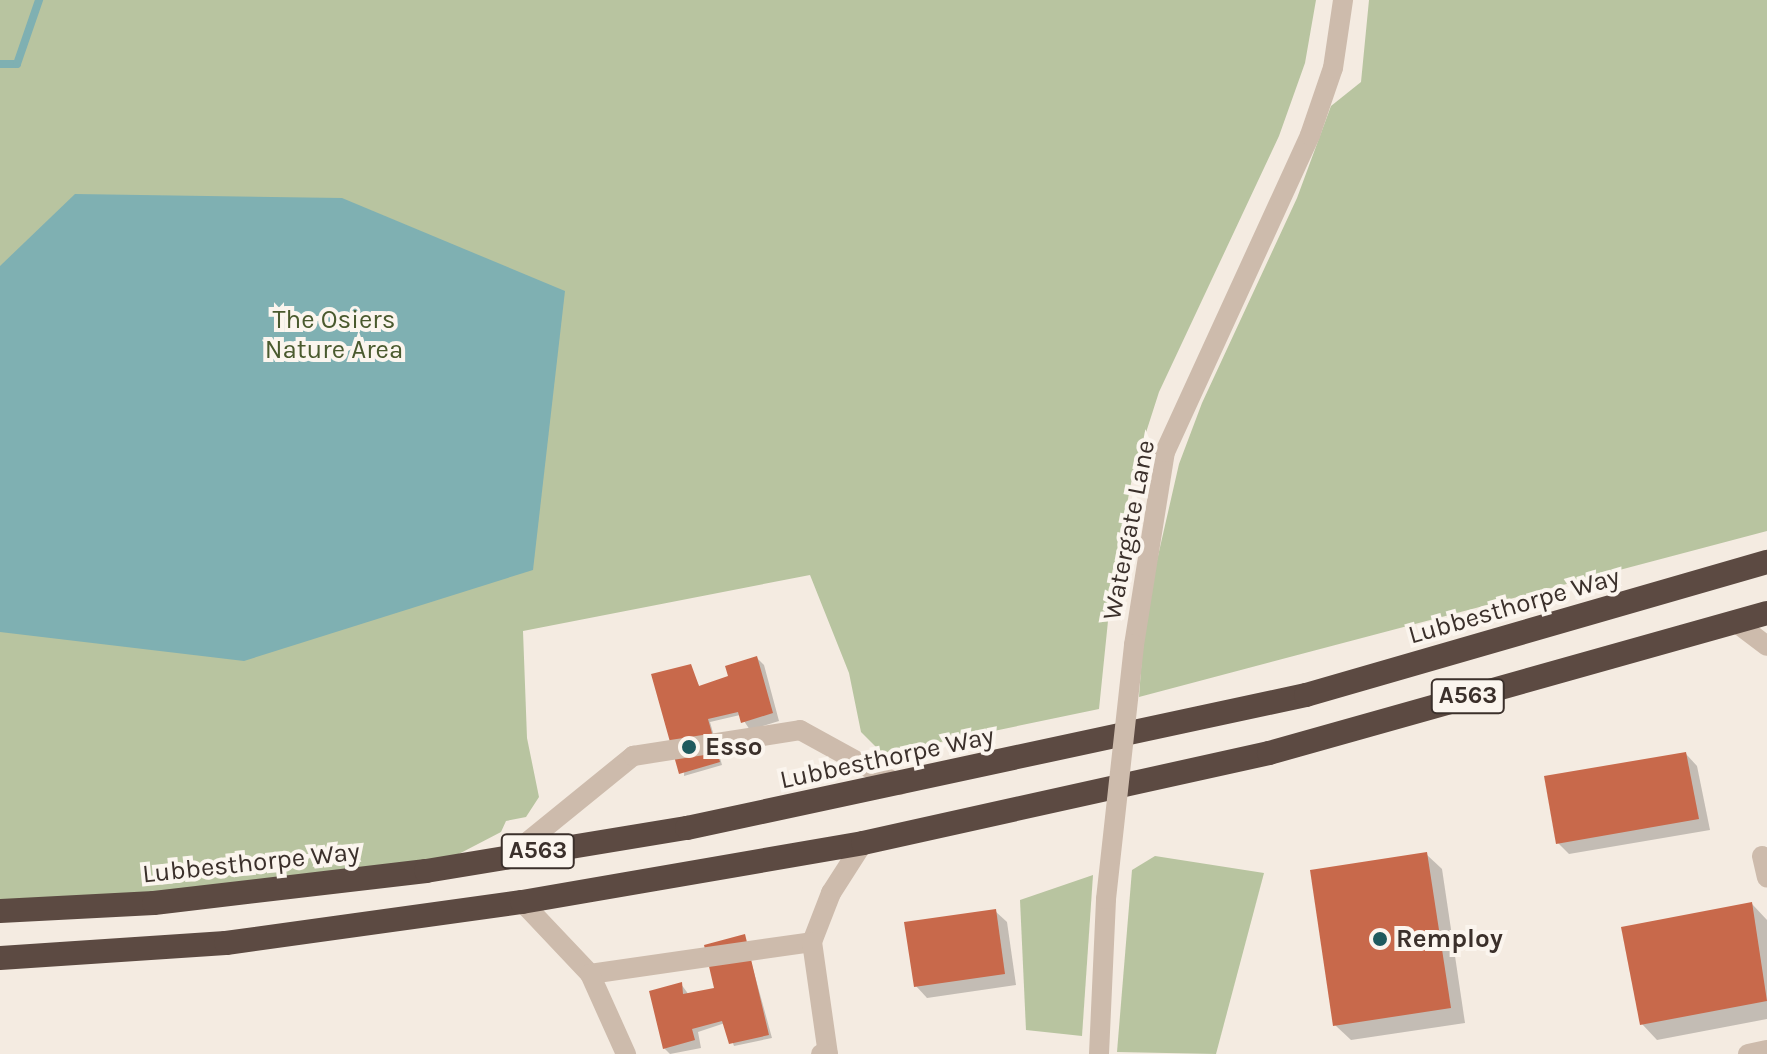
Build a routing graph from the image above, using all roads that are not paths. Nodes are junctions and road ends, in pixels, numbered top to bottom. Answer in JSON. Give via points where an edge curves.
{"nodes":[{"id":1,"x":1343,"y":0,"type":"edge"},
{"id":2,"x":1767,"y":562,"type":"edge"},
{"id":3,"x":1767,"y":613,"type":"edge"},
{"id":4,"x":1734,"y":621,"type":"junction"},
{"id":5,"x":1767,"y":646,"type":"edge"},
{"id":6,"x":900,"y":785,"type":"junction"},
{"id":7,"x":863,"y":843,"type":"junction"},
{"id":8,"x":510,"y":856,"type":"junction"},
{"id":9,"x":1762,"y":856,"type":"dead end"},
{"id":10,"x":1767,"y":877,"type":"edge"},
{"id":11,"x":522,"y":902,"type":"junction"},
{"id":12,"x":0,"y":911,"type":"edge"},
{"id":13,"x":812,"y":942,"type":"junction"},
{"id":14,"x":0,"y":958,"type":"edge"},
{"id":15,"x":590,"y":974,"type":"junction"},
{"id":16,"x":1100,"y":1047,"type":"edge"},
{"id":17,"x":1767,"y":1050,"type":"edge"},
{"id":18,"x":626,"y":1054,"type":"edge"},
{"id":19,"x":821,"y":1054,"type":"edge"},
{"id":20,"x":1748,"y":1054,"type":"edge"}],
"edges":[{"from":1,"to":16,"type":"street","name":"Watergate Lane","bridge":true,"via":[[1333,68],[1310,135],[1165,452],[1134,645],[1106,899]]},
{"from":2,"to":6,"type":"highway","name":"Lubbesthorpe Way","number":"A563","via":[[1306,695]]},
{"from":3,"to":4,"type":"highway","number":"A563"},
{"from":4,"to":5,"type":"street"},
{"from":4,"to":7,"type":"highway","number":"A563","via":[[1269,753]]},
{"from":6,"to":8,"type":"highway","name":"Lubbesthorpe Way","number":"A563"},
{"from":6,"to":8,"type":"street","via":[[800,730],[633,756]]},
{"from":7,"to":11,"type":"highway","number":"A563"},
{"from":7,"to":13,"type":"street","via":[[831,893]]},
{"from":8,"to":12,"type":"highway","name":"Lubbesthorpe Way","number":"A563","via":[[154,903]]},
{"from":9,"to":10,"type":"street"},
{"from":11,"to":14,"type":"highway","number":"A563","via":[[226,943]]},
{"from":11,"to":15,"type":"street"},
{"from":13,"to":15,"type":"street"},
{"from":13,"to":19,"type":"street","via":[[828,1054]]},
{"from":15,"to":18,"type":"street"},
{"from":17,"to":20,"type":"street"}]}
